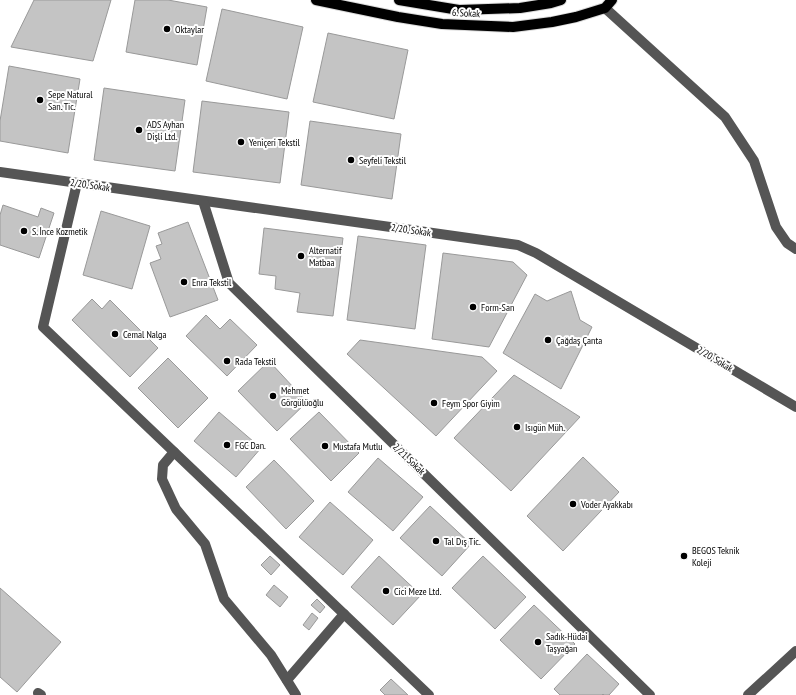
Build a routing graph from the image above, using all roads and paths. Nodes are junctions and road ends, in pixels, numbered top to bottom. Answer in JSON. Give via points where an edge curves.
{"nodes":[{"id":1,"x":316,"y":0,"type":"edge"},
{"id":2,"x":399,"y":0,"type":"edge"},
{"id":3,"x":561,"y":0,"type":"edge"},
{"id":4,"x":609,"y":4,"type":"edge"},
{"id":5,"x":0,"y":172,"type":"edge"},
{"id":6,"x":77,"y":183,"type":"junction"},
{"id":7,"x":203,"y":201,"type":"junction"},
{"id":8,"x":796,"y":249,"type":"edge"},
{"id":9,"x":796,"y":406,"type":"edge"},
{"id":10,"x":174,"y":452,"type":"junction"},
{"id":11,"x":344,"y":614,"type":"junction"},
{"id":12,"x":796,"y":651,"type":"edge"},
{"id":13,"x":287,"y":680,"type":"junction"},
{"id":14,"x":296,"y":695,"type":"edge"},
{"id":15,"x":429,"y":695,"type":"edge"},
{"id":16,"x":650,"y":695,"type":"edge"},
{"id":17,"x":748,"y":695,"type":"edge"}],
"edges":[{"from":1,"to":4,"type":"main road","name":"6. Sokak","via":[[442,24],[514,27],[576,18]]},
{"from":2,"to":3,"type":"main road","name":"6. Sokak","via":[[459,10],[520,8]]},
{"from":4,"to":8,"type":"street","via":[[726,117],[754,161],[776,227],[787,243]]},
{"from":5,"to":6,"type":"street","name":"2/20. Sokak"},
{"from":6,"to":7,"type":"street","name":"2/20. Sokak"},
{"from":6,"to":10,"type":"street","via":[[43,327]]},
{"from":7,"to":9,"type":"street","name":"2/20. Sokak","via":[[518,245],[543,257]]},
{"from":7,"to":16,"type":"street","name":"2/21. Sokak","via":[[229,283]]},
{"from":10,"to":11,"type":"street"},
{"from":10,"to":13,"type":"street","via":[[163,465],[162,479],[176,509],[205,544],[224,599],[271,655]]},
{"from":11,"to":13,"type":"street"},
{"from":11,"to":15,"type":"street"},
{"from":12,"to":17,"type":"street"},
{"from":13,"to":14,"type":"street"}]}
